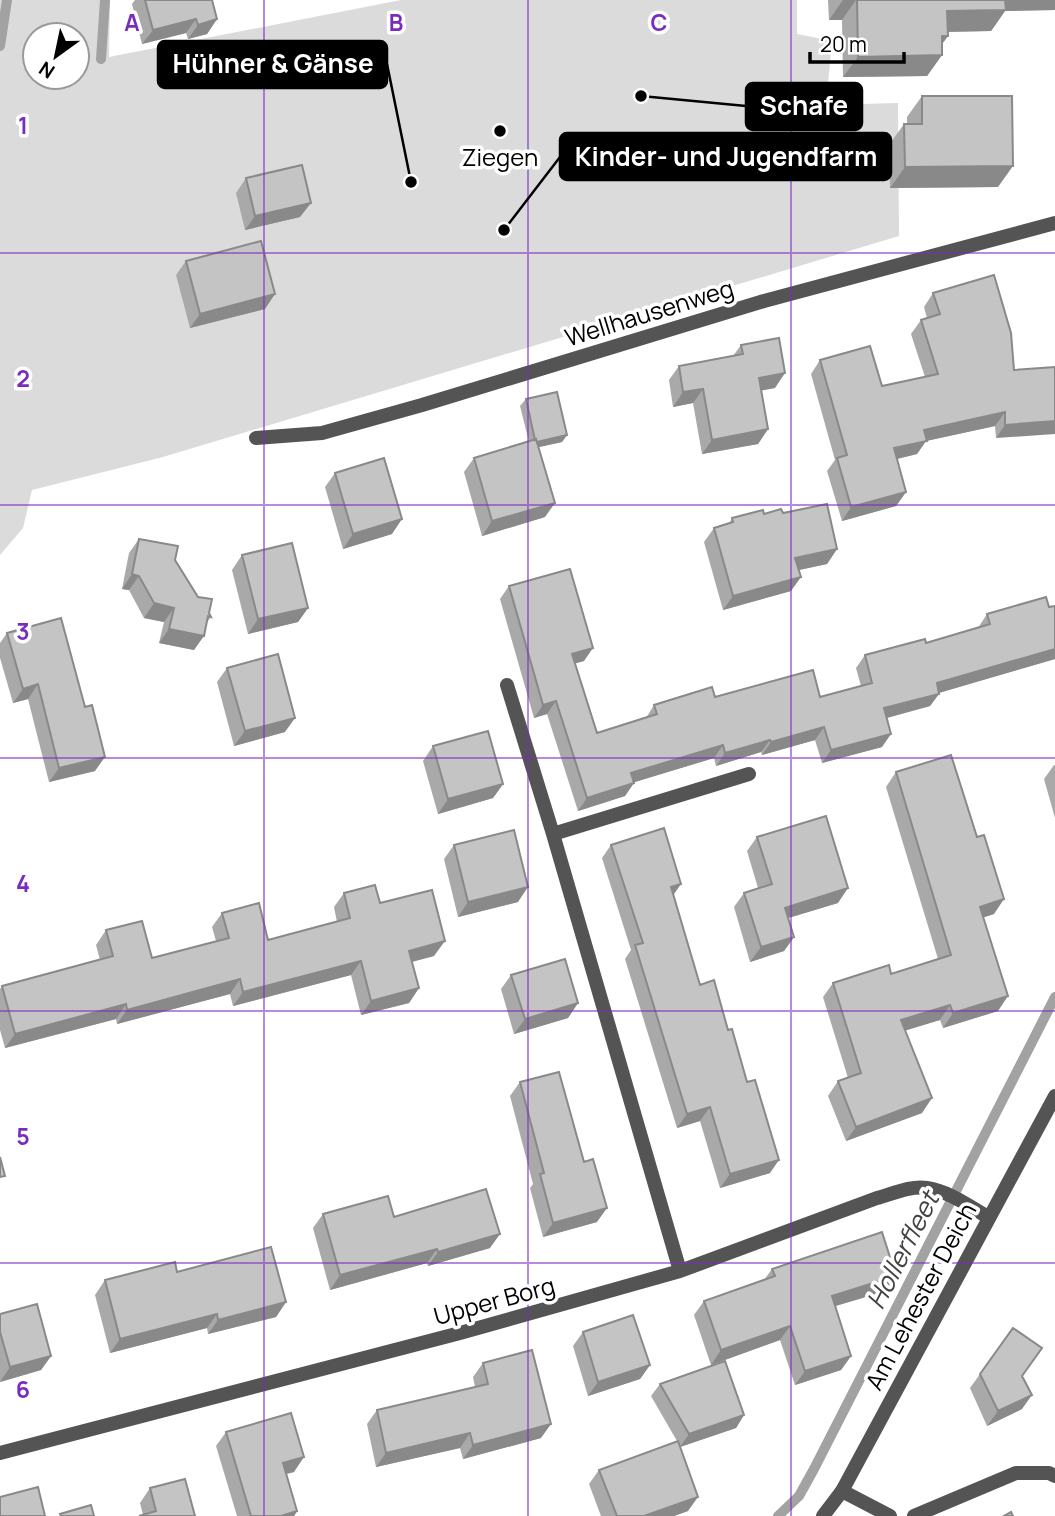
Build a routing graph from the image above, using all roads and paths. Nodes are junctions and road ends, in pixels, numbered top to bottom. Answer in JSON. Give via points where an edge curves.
{"nodes":[{"id":1,"x":1055,"y":223,"type":"edge"},
{"id":2,"x":256,"y":438,"type":"dead end"},
{"id":3,"x":507,"y":685,"type":"dead end"},
{"id":4,"x":749,"y":774,"type":"dead end"},
{"id":5,"x":553,"y":834,"type":"junction"},
{"id":6,"x":1055,"y":1096,"type":"edge"},
{"id":7,"x":988,"y":1217,"type":"junction"},
{"id":8,"x":680,"y":1272,"type":"junction"},
{"id":9,"x":0,"y":1453,"type":"edge"},
{"id":10,"x":1055,"y":1476,"type":"edge"},
{"id":11,"x":842,"y":1491,"type":"junction"},
{"id":12,"x":823,"y":1516,"type":"edge"},
{"id":13,"x":890,"y":1516,"type":"edge"},
{"id":14,"x":914,"y":1516,"type":"edge"}],
"edges":[{"from":1,"to":2,"type":"street","name":"Wellhausenweg","via":[[764,300],[322,433]]},
{"from":3,"to":5,"type":"street"},
{"from":4,"to":5,"type":"street"},
{"from":5,"to":8,"type":"street"},
{"from":6,"to":7,"type":"street","name":"Am Lehester Deich"},
{"from":7,"to":8,"type":"street","name":"Upper Borg","via":[[941,1192],[909,1189]]},
{"from":7,"to":11,"type":"street","name":"Am Lehester Deich"},
{"from":8,"to":9,"type":"street","name":"Upper Borg"},
{"from":10,"to":14,"type":"street","via":[[1016,1473]]},
{"from":11,"to":12,"type":"street","name":"Am Lehester Deich"},
{"from":11,"to":13,"type":"street"}]}
